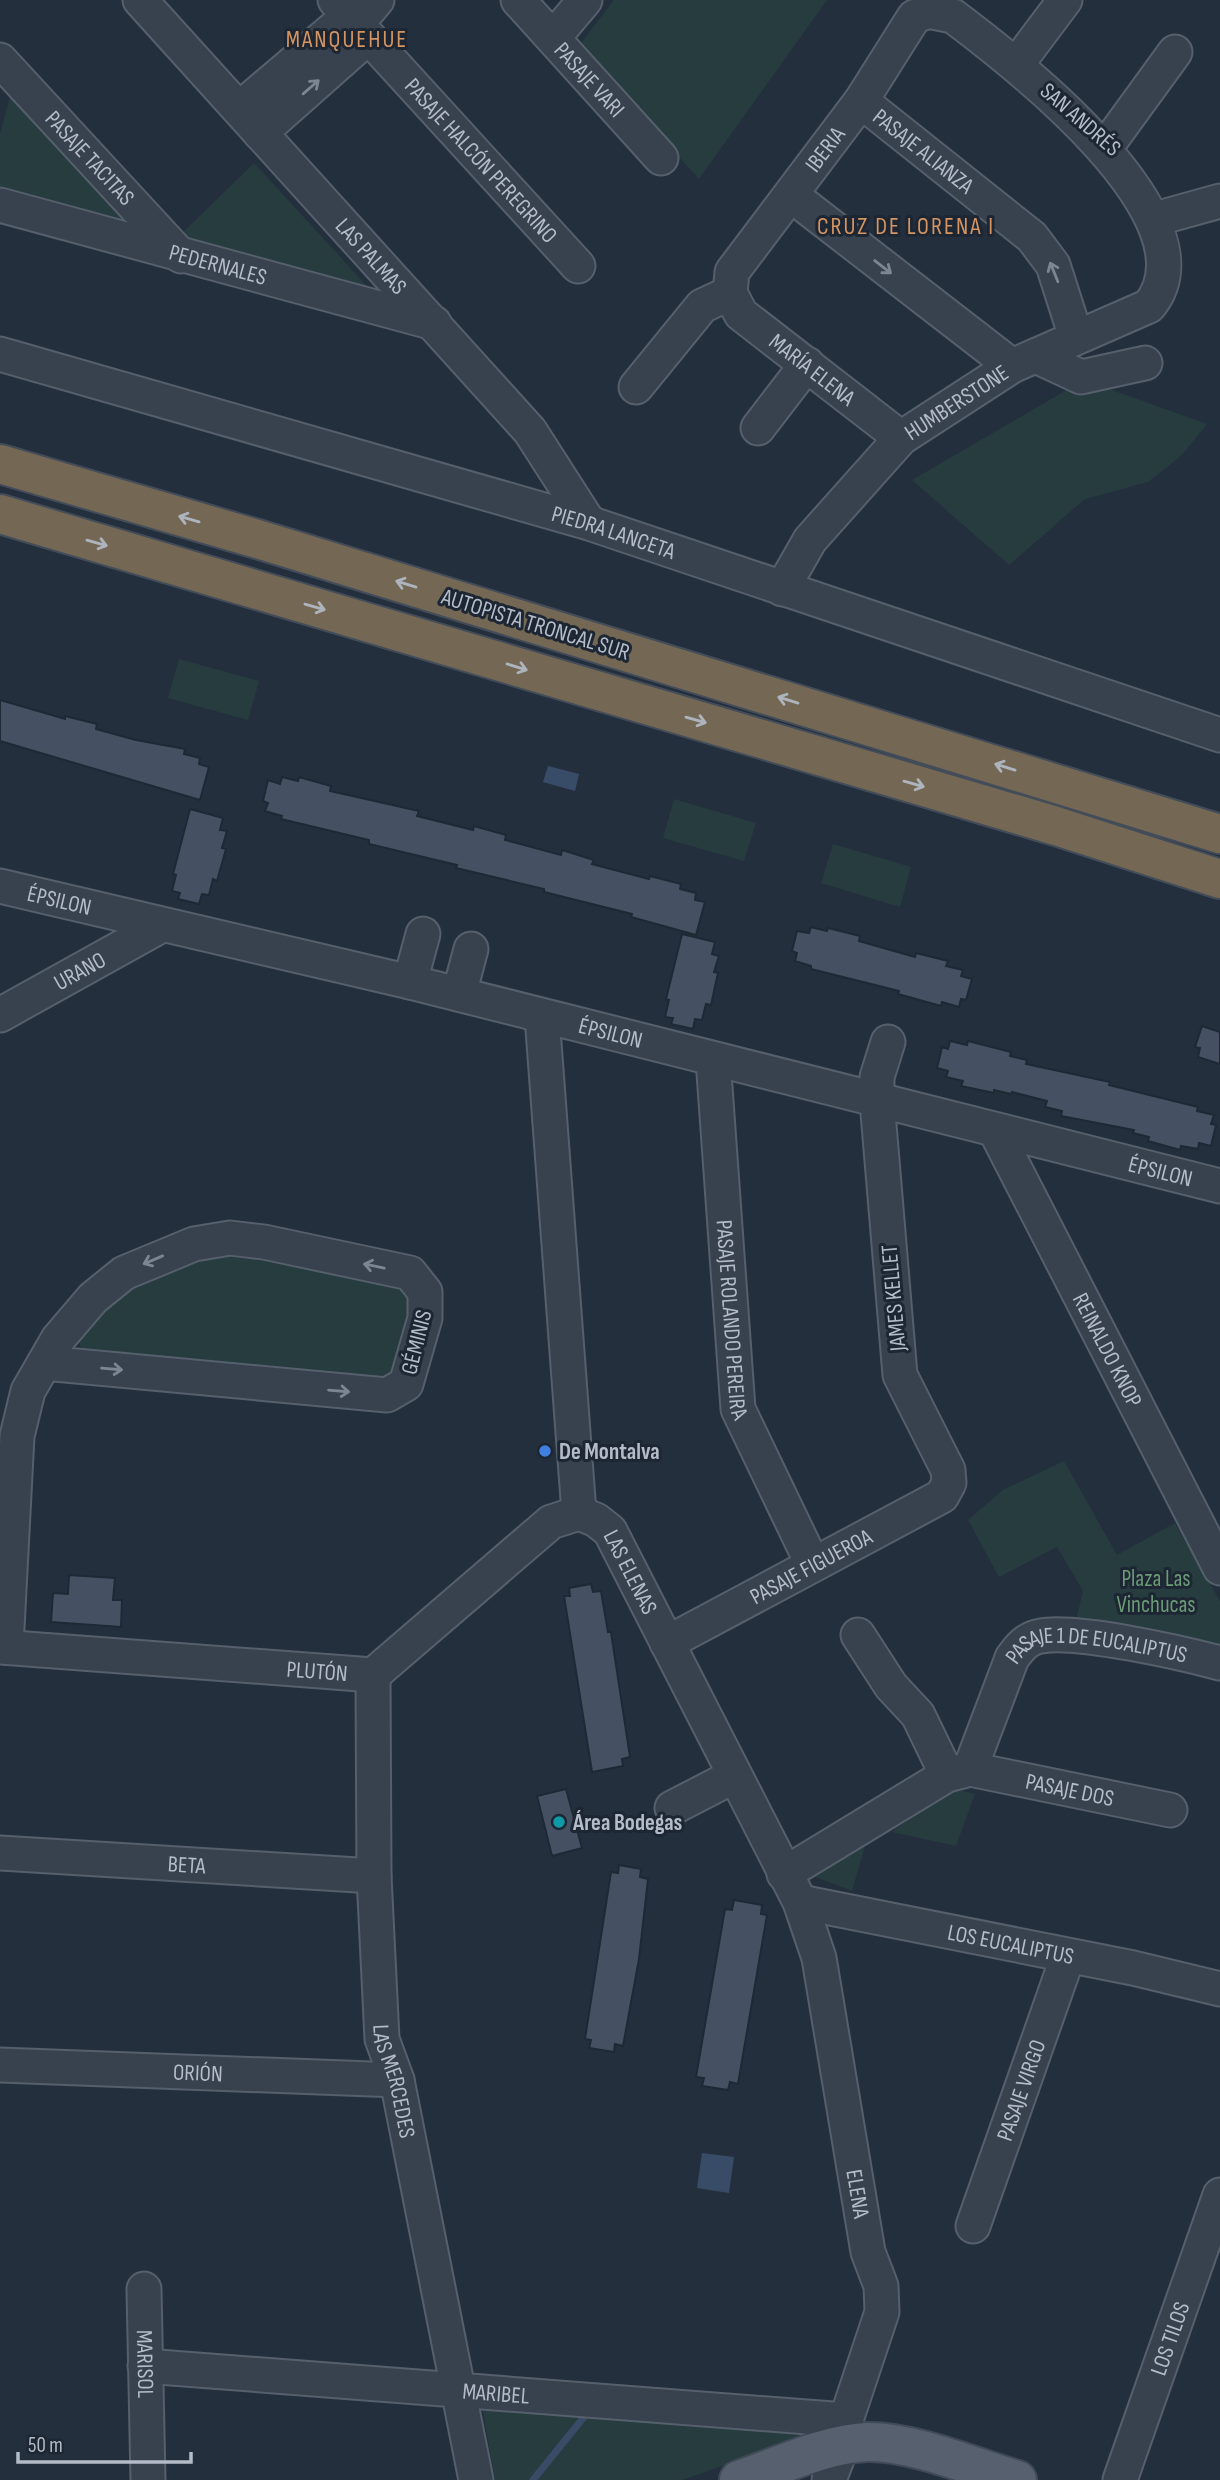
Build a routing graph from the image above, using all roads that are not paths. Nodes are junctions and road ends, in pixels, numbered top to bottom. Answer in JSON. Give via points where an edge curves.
{"nodes":[{"id":1,"x":140,"y":0,"type":"edge"},
{"id":2,"x":335,"y":0,"type":"edge"},
{"id":3,"x":518,"y":0,"type":"edge"},
{"id":4,"x":586,"y":0,"type":"edge"},
{"id":5,"x":1065,"y":0,"type":"edge"},
{"id":6,"x":929,"y":6,"type":"edge"},
{"id":7,"x":367,"y":12,"type":"edge"},
{"id":8,"x":553,"y":38,"type":"junction"},
{"id":9,"x":1175,"y":52,"type":"dead end"},
{"id":10,"x":1017,"y":64,"type":"junction"},
{"id":11,"x":6,"y":71,"type":"edge"},
{"id":12,"x":861,"y":101,"type":"junction"},
{"id":13,"x":250,"y":121,"type":"junction"},
{"id":14,"x":1111,"y":140,"type":"junction"},
{"id":15,"x":661,"y":158,"type":"dead end"},
{"id":16,"x":791,"y":195,"type":"junction"},
{"id":17,"x":1220,"y":201,"type":"edge"},
{"id":18,"x":0,"y":205,"type":"edge"},
{"id":19,"x":1166,"y":216,"type":"junction"},
{"id":20,"x":181,"y":256,"type":"junction"},
{"id":21,"x":578,"y":266,"type":"dead end"},
{"id":22,"x":1173,"y":274,"type":"joint"},
{"id":23,"x":730,"y":293,"type":"junction"},
{"id":24,"x":434,"y":323,"type":"junction"},
{"id":25,"x":1076,"y":337,"type":"junction"},
{"id":26,"x":0,"y":354,"type":"edge"},
{"id":27,"x":1024,"y":361,"type":"junction"},
{"id":28,"x":1145,"y":363,"type":"dead end"},
{"id":29,"x":807,"y":364,"type":"junction"},
{"id":30,"x":636,"y":387,"type":"dead end"},
{"id":31,"x":758,"y":428,"type":"dead end"},
{"id":32,"x":901,"y":438,"type":"junction"},
{"id":33,"x":0,"y":464,"type":"edge"},
{"id":34,"x":11,"y":518,"type":"edge"},
{"id":35,"x":589,"y":523,"type":"junction"},
{"id":36,"x":782,"y":589,"type":"junction"},
{"id":37,"x":1220,"y":735,"type":"edge"},
{"id":38,"x":1071,"y":786,"type":"junction"},
{"id":39,"x":1056,"y":826,"type":"junction"},
{"id":40,"x":1220,"y":828,"type":"edge"},
{"id":41,"x":1220,"y":834,"type":"edge"},
{"id":42,"x":1220,"y":879,"type":"edge"},
{"id":43,"x":0,"y":886,"type":"edge"},
{"id":44,"x":1220,"y":892,"type":"edge"},
{"id":45,"x":160,"y":926,"type":"junction"},
{"id":46,"x":423,"y":934,"type":"dead end"},
{"id":47,"x":471,"y":949,"type":"dead end"},
{"id":48,"x":410,"y":982,"type":"junction"},
{"id":49,"x":459,"y":994,"type":"junction"},
{"id":50,"x":0,"y":1015,"type":"edge"},
{"id":51,"x":542,"y":1016,"type":"junction"},
{"id":52,"x":888,"y":1042,"type":"dead end"},
{"id":53,"x":713,"y":1059,"type":"junction"},
{"id":54,"x":877,"y":1101,"type":"junction"},
{"id":55,"x":995,"y":1130,"type":"junction"},
{"id":56,"x":1220,"y":1186,"type":"edge"},
{"id":57,"x":44,"y":1363,"type":"junction"},
{"id":58,"x":948,"y":1483,"type":"joint"},
{"id":59,"x":579,"y":1513,"type":"junction"},
{"id":60,"x":1216,"y":1547,"type":"edge"},
{"id":61,"x":812,"y":1563,"type":"junction"},
{"id":62,"x":858,"y":1635,"type":"dead end"},
{"id":63,"x":667,"y":1643,"type":"junction"},
{"id":64,"x":3,"y":1647,"type":"edge"},
{"id":65,"x":1220,"y":1663,"type":"edge"},
{"id":66,"x":373,"y":1675,"type":"junction"},
{"id":67,"x":959,"y":1772,"type":"junction"},
{"id":68,"x":734,"y":1776,"type":"junction"},
{"id":69,"x":672,"y":1808,"type":"dead end"},
{"id":70,"x":1170,"y":1810,"type":"dead end"},
{"id":71,"x":0,"y":1853,"type":"edge"},
{"id":72,"x":374,"y":1876,"type":"junction"},
{"id":73,"x":792,"y":1888,"type":"junction"},
{"id":74,"x":1068,"y":1956,"type":"junction"},
{"id":75,"x":1220,"y":1989,"type":"edge"},
{"id":76,"x":0,"y":2066,"type":"edge"},
{"id":77,"x":397,"y":2080,"type":"junction"},
{"id":78,"x":1220,"y":2195,"type":"edge"},
{"id":79,"x":973,"y":2226,"type":"dead end"},
{"id":80,"x":145,"y":2289,"type":"dead end"},
{"id":81,"x":145,"y":2366,"type":"junction"},
{"id":82,"x":458,"y":2390,"type":"junction"},
{"id":83,"x":839,"y":2448,"type":"edge"},
{"id":84,"x":148,"y":2480,"type":"edge"},
{"id":85,"x":476,"y":2480,"type":"edge"},
{"id":86,"x":739,"y":2480,"type":"edge"},
{"id":87,"x":1017,"y":2480,"type":"edge"},
{"id":88,"x":1120,"y":2480,"type":"edge"}],
"edges":[{"from":1,"to":13,"type":"street","name":"LAS PALMAS"},
{"from":2,"to":7,"type":"street","name":"PASAJE HALCÓN PEREGRINO"},
{"from":3,"to":8,"type":"street","name":"PASAJE VARI"},
{"from":4,"to":8,"type":"street"},
{"from":5,"to":10,"type":"street"},
{"from":6,"to":10,"type":"street","name":"SAN ANDRÉS","via":[[953,16]]},
{"from":6,"to":12,"type":"street","name":"IBERIA","via":[[914,17]]},
{"from":7,"to":13,"type":"street","via":[[357,47]]},
{"from":7,"to":21,"type":"street","name":"PASAJE HALCÓN PEREGRINO"},
{"from":8,"to":15,"type":"street","name":"PASAJE VARI"},
{"from":9,"to":14,"type":"street"},
{"from":10,"to":14,"type":"street","name":"SAN ANDRÉS"},
{"from":11,"to":20,"type":"street","name":"PASAJE TACITAS"},
{"from":12,"to":16,"type":"street","name":"IBERIA"},
{"from":25,"to":12,"type":"street","name":"PASAJE ALIANZA","one_way":true,"via":[[1053,265],[1032,237]]},
{"from":13,"to":24,"type":"street","name":"LAS PALMAS"},
{"from":14,"to":19,"type":"street","name":"SAN ANDRÉS","via":[[1142,175]]},
{"from":16,"to":23,"type":"street","name":"IBERIA","via":[[732,272]]},
{"from":16,"to":27,"type":"street","one_way":true},
{"from":17,"to":19,"type":"street"},
{"from":18,"to":20,"type":"street","name":"PEDERNALES"},
{"from":19,"to":22,"type":"street","name":"SAN ANDRÉS","via":[[1176,254]]},
{"from":20,"to":24,"type":"street","name":"PEDERNALES"},
{"from":22,"to":25,"type":"street","name":"HUMBERSTONE","via":[[1164,294],[1149,306]]},
{"from":23,"to":29,"type":"street","name":"MARÍA ELENA","via":[[741,314]]},
{"from":23,"to":30,"type":"street","via":[[702,306]]},
{"from":24,"to":35,"type":"street","name":"LAS PALMAS","via":[[530,431]]},
{"from":25,"to":27,"type":"street","name":"HUMBERSTONE"},
{"from":26,"to":35,"type":"street","name":"PIEDRA LANCETA"},
{"from":27,"to":28,"type":"street","via":[[1081,377]]},
{"from":27,"to":32,"type":"street","name":"HUMBERSTONE"},
{"from":29,"to":31,"type":"street"},
{"from":29,"to":32,"type":"street","name":"MARÍA ELENA"},
{"from":32,"to":36,"type":"street","name":"HUMBERSTONE","via":[[810,540]]},
{"from":38,"to":33,"type":"highway","name":"AUTOPISTA TRONCAL SUR","one_way":true},
{"from":34,"to":39,"type":"highway","name":"AUTOPISTA TRONCAL SUR","one_way":true},
{"from":35,"to":36,"type":"street","name":"PIEDRA LANCETA"},
{"from":36,"to":37,"type":"street","name":"PIEDRA LANCETA"},
{"from":38,"to":40,"type":"highway","name":"AUTOPISTA TRONCAL SUR"},
{"from":38,"to":41,"type":"highway","name":"AUTOPISTA TRONCAL SUR"},
{"from":39,"to":42,"type":"highway","name":"AUTOPISTA TRONCAL SUR"},
{"from":39,"to":44,"type":"highway","name":"AUTOPISTA TRONCAL SUR"},
{"from":43,"to":45,"type":"street","name":"ÉPSILON"},
{"from":45,"to":48,"type":"street","name":"ÉPSILON"},
{"from":45,"to":50,"type":"street","name":"URANO"},
{"from":46,"to":48,"type":"street"},
{"from":47,"to":49,"type":"street"},
{"from":48,"to":49,"type":"street","name":"ÉPSILON"},
{"from":49,"to":51,"type":"street","name":"ÉPSILON"},
{"from":51,"to":53,"type":"street","name":"ÉPSILON"},
{"from":51,"to":59,"type":"street","name":"LAS ELENAS"},
{"from":52,"to":54,"type":"street","name":"JAMES KELLET","via":[[877,1077]]},
{"from":53,"to":54,"type":"street","name":"ÉPSILON"},
{"from":53,"to":61,"type":"street","name":"PASAJE ROLANDO PEREIRA","via":[[738,1409]]},
{"from":54,"to":55,"type":"street","name":"ÉPSILON"},
{"from":54,"to":58,"type":"street","name":"JAMES KELLET","via":[[900,1375],[948,1470]]},
{"from":55,"to":56,"type":"street","name":"ÉPSILON"},
{"from":55,"to":60,"type":"street","name":"REINALDO KNOP"},
{"from":57,"to":57,"type":"street","name":"GÉMINIS","one_way":true,"via":[[387,1395],[400,1390],[410,1375],[427,1300],[422,1284],[410,1273],[256,1240],[212,1240],[176,1250],[108,1284],[74,1318]]},
{"from":57,"to":64,"type":"street","name":"GÉMINIS","via":[[28,1391],[17,1436]]},
{"from":58,"to":61,"type":"street","name":"PASAJE FIGUEROA","via":[[942,1496]]},
{"from":59,"to":63,"type":"street","name":"LAS ELENAS","via":[[610,1531]]},
{"from":59,"to":66,"type":"street","name":"PLUTÓN","via":[[551,1522]]},
{"from":61,"to":63,"type":"street","name":"PASAJE FIGUEROA"},
{"from":62,"to":67,"type":"street","via":[[891,1686],[918,1714]]},
{"from":63,"to":68,"type":"street","name":"LAS ELENAS"},
{"from":64,"to":66,"type":"street","name":"PLUTÓN"},
{"from":65,"to":67,"type":"street","name":"PASAJE 1 DE EUCALIPTUS","via":[[1067,1634],[1023,1643]]},
{"from":66,"to":72,"type":"street","name":"LAS MERCEDES"},
{"from":67,"to":70,"type":"street","name":"PASAJE DOS"},
{"from":67,"to":73,"type":"street"},
{"from":68,"to":69,"type":"street"},
{"from":68,"to":73,"type":"street","name":"LAS ELENAS"},
{"from":71,"to":72,"type":"street","name":"BETA"},
{"from":72,"to":77,"type":"street","name":"LAS MERCEDES","via":[[382,2039]]},
{"from":73,"to":74,"type":"street","name":"LOS EUCALIPTUS"},
{"from":73,"to":83,"type":"street","name":"ELENA","via":[[819,1958],[868,2252],[881,2286],[882,2312]]},
{"from":74,"to":75,"type":"street","name":"LOS EUCALIPTUS"},
{"from":74,"to":79,"type":"street","name":"PASAJE VIRGO"},
{"from":76,"to":77,"type":"street","name":"ORIÓN"},
{"from":77,"to":82,"type":"street","name":"LAS MERCEDES"},
{"from":78,"to":88,"type":"street","name":"LOS TILOS"},
{"from":80,"to":81,"type":"street","name":"MARISOL"},
{"from":81,"to":82,"type":"street","name":"MARIBEL"},
{"from":81,"to":84,"type":"street","name":"MARISOL"},
{"from":82,"to":83,"type":"street","name":"MARIBEL"},
{"from":82,"to":85,"type":"street","name":"LAS MERCEDES"},
{"from":83,"to":86,"type":"main road"},
{"from":83,"to":87,"type":"main road","via":[[868,2442],[906,2448]]}]}
